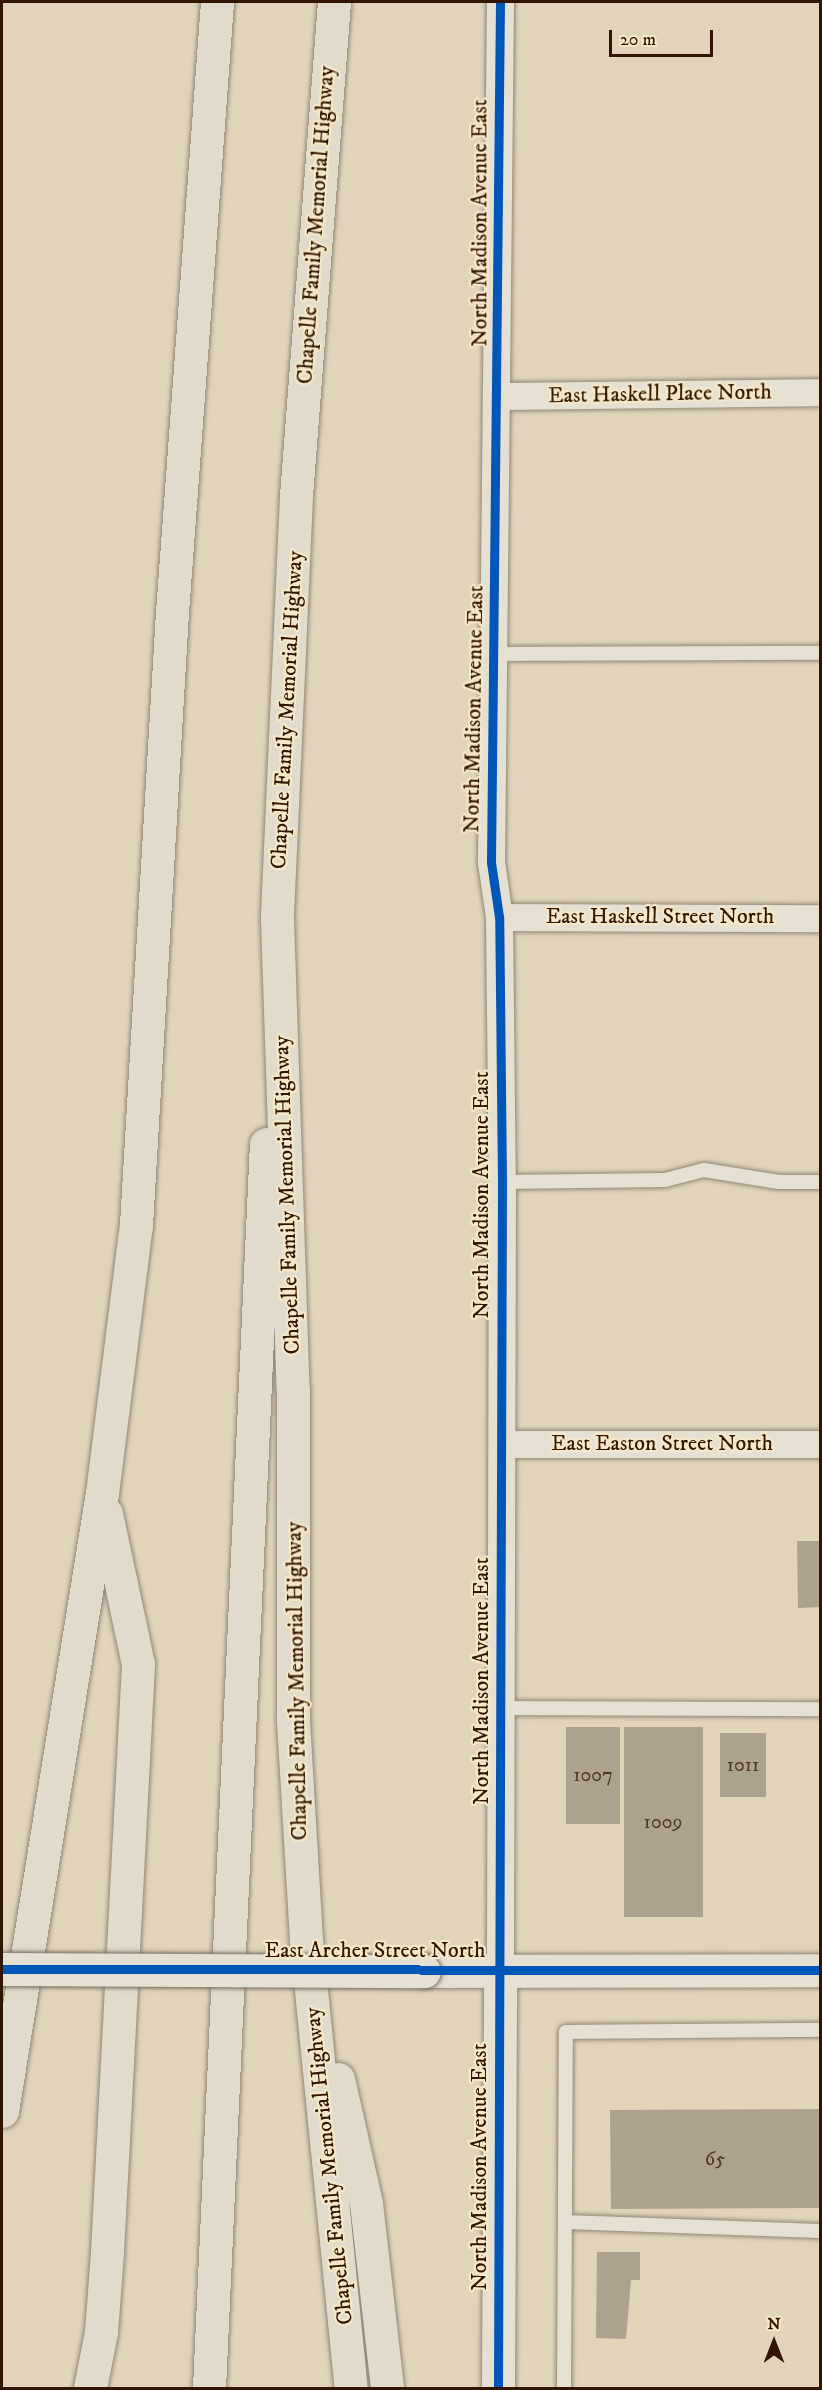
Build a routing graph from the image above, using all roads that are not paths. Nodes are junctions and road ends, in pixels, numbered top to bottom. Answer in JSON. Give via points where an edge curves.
{"nodes":[{"id":1,"x":217,"y":2,"type":"edge"},
{"id":2,"x":334,"y":2,"type":"edge"},
{"id":3,"x":500,"y":2,"type":"edge"},
{"id":4,"x":820,"y":392,"type":"edge"},
{"id":5,"x":499,"y":396,"type":"junction"},
{"id":6,"x":820,"y":653,"type":"edge"},
{"id":7,"x":493,"y":654,"type":"junction"},
{"id":8,"x":499,"y":917,"type":"junction"},
{"id":9,"x":820,"y":918,"type":"edge"},
{"id":10,"x":278,"y":919,"type":"junction"},
{"id":11,"x":502,"y":1182,"type":"junction"},
{"id":12,"x":820,"y":1182,"type":"edge"},
{"id":13,"x":502,"y":1444,"type":"junction"},
{"id":14,"x":820,"y":1444,"type":"edge"},
{"id":15,"x":102,"y":1493,"type":"junction"},
{"id":16,"x":501,"y":1708,"type":"junction"},
{"id":17,"x":820,"y":1709,"type":"edge"},
{"id":18,"x":306,"y":1940,"type":"junction"},
{"id":19,"x":2,"y":1969,"type":"edge"},
{"id":20,"x":500,"y":1970,"type":"junction"},
{"id":21,"x":820,"y":1970,"type":"edge"},
{"id":22,"x":820,"y":2030,"type":"edge"},
{"id":23,"x":2,"y":2111,"type":"edge"},
{"id":24,"x":565,"y":2222,"type":"junction"},
{"id":25,"x":820,"y":2230,"type":"edge"},
{"id":26,"x":90,"y":2388,"type":"edge"},
{"id":27,"x":209,"y":2388,"type":"edge"},
{"id":28,"x":351,"y":2388,"type":"edge"},
{"id":29,"x":387,"y":2388,"type":"edge"},
{"id":30,"x":498,"y":2388,"type":"edge"},
{"id":31,"x":564,"y":2388,"type":"edge"}],
"edges":[{"from":1,"to":15,"type":"highway","via":[[172,612],[136,1225]]},
{"from":2,"to":10,"type":"highway","name":"Chapelle Family Memorial Highway","via":[[296,496]]},
{"from":3,"to":5,"type":"street","name":"North Madison Avenue East"},
{"from":4,"to":5,"type":"street","name":"East Haskell Place North"},
{"from":5,"to":7,"type":"street","name":"North Madison Avenue East"},
{"from":6,"to":7,"type":"lane"},
{"from":7,"to":8,"type":"street","name":"North Madison Avenue East","via":[[491,862]]},
{"from":8,"to":9,"type":"street","name":"East Haskell Street North"},
{"from":8,"to":11,"type":"street","name":"North Madison Avenue East"},
{"from":10,"to":18,"type":"highway","name":"Chapelle Family Memorial Highway","via":[[293,1389],[293,1721]]},
{"from":10,"to":27,"type":"highway"},
{"from":11,"to":12,"type":"lane","via":[[664,1180],[704,1170],[779,1182]]},
{"from":11,"to":13,"type":"street","name":"North Madison Avenue East"},
{"from":13,"to":14,"type":"street","name":"East Easton Street North"},
{"from":13,"to":16,"type":"street","name":"North Madison Avenue East"},
{"from":15,"to":23,"type":"highway"},
{"from":15,"to":26,"type":"highway","via":[[138,1664],[106,2263]]},
{"from":16,"to":17,"type":"lane"},
{"from":16,"to":20,"type":"street","name":"North Madison Avenue East"},
{"from":18,"to":28,"type":"highway","name":"Chapelle Family Memorial Highway"},
{"from":18,"to":29,"type":"highway","via":[[366,2203]]},
{"from":19,"to":20,"type":"street","name":"East Archer Street North","bridge":true},
{"from":20,"to":21,"type":"street","name":"East Archer Street North"},
{"from":20,"to":30,"type":"street","name":"North Madison Avenue East"},
{"from":22,"to":24,"type":"lane","via":[[566,2032]]},
{"from":24,"to":25,"type":"lane"},
{"from":24,"to":31,"type":"lane"}]}
